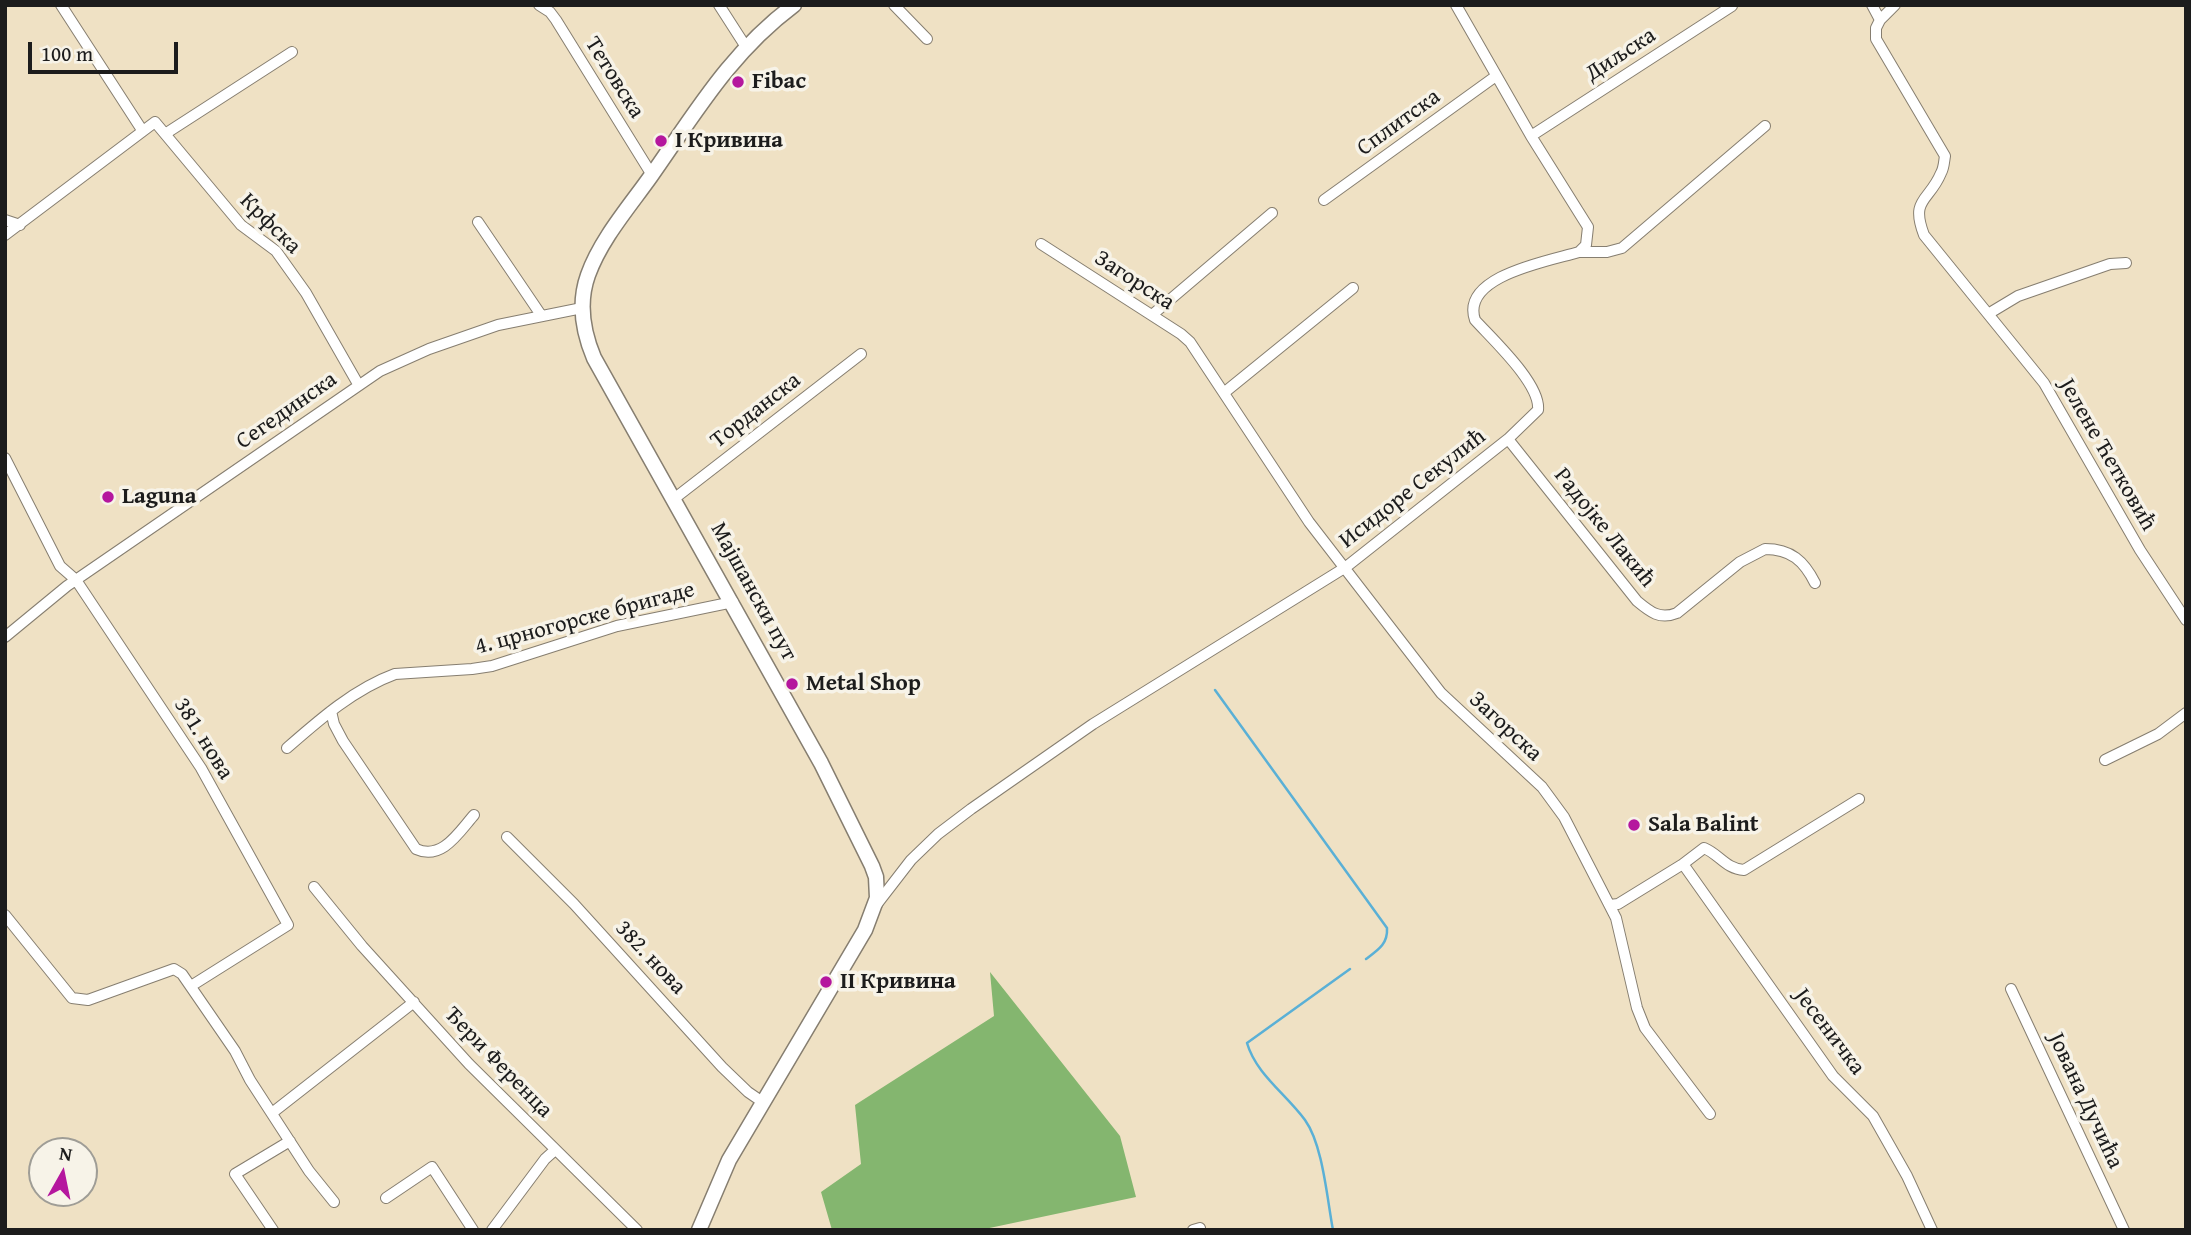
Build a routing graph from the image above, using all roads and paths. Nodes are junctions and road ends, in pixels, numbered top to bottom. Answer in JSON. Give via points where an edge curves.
{"nodes":[{"id":1,"x":61,"y":5,"type":"edge"},
{"id":2,"x":539,"y":5,"type":"edge"},
{"id":3,"x":719,"y":5,"type":"edge"},
{"id":4,"x":794,"y":5,"type":"edge"},
{"id":5,"x":894,"y":5,"type":"edge"},
{"id":6,"x":1456,"y":5,"type":"edge"},
{"id":7,"x":1872,"y":5,"type":"edge"},
{"id":8,"x":1895,"y":5,"type":"edge"},
{"id":9,"x":1732,"y":6,"type":"edge"},
{"id":10,"x":1880,"y":20,"type":"junction"},
{"id":11,"x":927,"y":39,"type":"dead end"},
{"id":12,"x":746,"y":47,"type":"junction"},
{"id":13,"x":292,"y":52,"type":"dead end"},
{"id":14,"x":1496,"y":76,"type":"junction"},
{"id":15,"x":1765,"y":126,"type":"dead end"},
{"id":16,"x":142,"y":130,"type":"junction"},
{"id":17,"x":165,"y":134,"type":"junction"},
{"id":18,"x":1531,"y":136,"type":"junction"},
{"id":19,"x":652,"y":175,"type":"junction"},
{"id":20,"x":1324,"y":200,"type":"dead end"},
{"id":21,"x":1272,"y":213,"type":"dead end"},
{"id":22,"x":5,"y":220,"type":"edge"},
{"id":23,"x":478,"y":222,"type":"dead end"},
{"id":24,"x":20,"y":225,"type":"junction"},
{"id":25,"x":5,"y":235,"type":"edge"},
{"id":26,"x":1041,"y":244,"type":"dead end"},
{"id":27,"x":1579,"y":252,"type":"junction"},
{"id":28,"x":2126,"y":263,"type":"dead end"},
{"id":29,"x":1353,"y":288,"type":"dead end"},
{"id":30,"x":582,"y":308,"type":"junction"},
{"id":31,"x":1988,"y":314,"type":"junction"},
{"id":32,"x":541,"y":315,"type":"junction"},
{"id":33,"x":1152,"y":315,"type":"junction"},
{"id":34,"x":861,"y":354,"type":"dead end"},
{"id":35,"x":358,"y":384,"type":"junction"},
{"id":36,"x":1224,"y":393,"type":"junction"},
{"id":37,"x":1508,"y":439,"type":"junction"},
{"id":38,"x":5,"y":458,"type":"edge"},
{"id":39,"x":675,"y":498,"type":"junction"},
{"id":40,"x":1346,"y":567,"type":"junction"},
{"id":41,"x":76,"y":580,"type":"junction"},
{"id":42,"x":1815,"y":583,"type":"dead end"},
{"id":43,"x":733,"y":602,"type":"junction"},
{"id":44,"x":2186,"y":620,"type":"edge"},
{"id":45,"x":5,"y":637,"type":"edge"},
{"id":46,"x":331,"y":711,"type":"junction"},
{"id":47,"x":2186,"y":713,"type":"edge"},
{"id":48,"x":287,"y":748,"type":"dead end"},
{"id":49,"x":2105,"y":760,"type":"dead end"},
{"id":50,"x":1858,"y":799,"type":"dead end"},
{"id":51,"x":474,"y":815,"type":"dead end"},
{"id":52,"x":508,"y":837,"type":"dead end"},
{"id":53,"x":1682,"y":864,"type":"junction"},
{"id":54,"x":314,"y":887,"type":"dead end"},
{"id":55,"x":1610,"y":905,"type":"junction"},
{"id":56,"x":875,"y":908,"type":"junction"},
{"id":57,"x":5,"y":915,"type":"edge"},
{"id":58,"x":191,"y":986,"type":"junction"},
{"id":59,"x":2011,"y":989,"type":"dead end"},
{"id":60,"x":414,"y":1002,"type":"junction"},
{"id":61,"x":764,"y":1103,"type":"junction"},
{"id":62,"x":272,"y":1112,"type":"junction"},
{"id":63,"x":1710,"y":1114,"type":"dead end"},
{"id":64,"x":290,"y":1141,"type":"junction"},
{"id":65,"x":555,"y":1150,"type":"junction"},
{"id":66,"x":386,"y":1198,"type":"dead end"},
{"id":67,"x":334,"y":1202,"type":"dead end"},
{"id":68,"x":273,"y":1230,"type":"edge"},
{"id":69,"x":473,"y":1230,"type":"edge"},
{"id":70,"x":492,"y":1230,"type":"edge"},
{"id":71,"x":637,"y":1230,"type":"edge"},
{"id":72,"x":699,"y":1230,"type":"edge"},
{"id":73,"x":1932,"y":1230,"type":"edge"},
{"id":74,"x":2124,"y":1230,"type":"edge"}],
"edges":[{"from":1,"to":16,"type":"street"},
{"from":2,"to":19,"type":"street","name":"Тетовска","via":[[556,20]]},
{"from":3,"to":12,"type":"street"},
{"from":4,"to":12,"type":"street","name":"Мајшански пут"},
{"from":5,"to":11,"type":"street"},
{"from":6,"to":14,"type":"street"},
{"from":7,"to":10,"type":"street","name":"Јелене Ћетковић"},
{"from":8,"to":10,"type":"street"},
{"from":9,"to":18,"type":"street","name":"Диљска"},
{"from":10,"to":31,"type":"street","name":"Јелене Ћетковић","via":[[1876,38],[1945,156],[1941,173],[1917,213],[1924,235]]},
{"from":12,"to":19,"type":"street","name":"Мајшански пут","via":[[718,78]]},
{"from":13,"to":17,"type":"street"},
{"from":14,"to":18,"type":"street"},
{"from":14,"to":20,"type":"street","name":"Сплитска"},
{"from":15,"to":27,"type":"street","via":[[1622,248]]},
{"from":16,"to":17,"type":"street","via":[[155,122]]},
{"from":16,"to":24,"type":"street"},
{"from":17,"to":35,"type":"street","name":"Крфска","via":[[241,225],[276,251]]},
{"from":18,"to":27,"type":"street","via":[[1588,227],[1586,245]]},
{"from":19,"to":30,"type":"street","name":"Мајшански пут","via":[[597,257]]},
{"from":21,"to":33,"type":"street"},
{"from":22,"to":24,"type":"street"},
{"from":23,"to":32,"type":"street"},
{"from":24,"to":25,"type":"street"},
{"from":26,"to":33,"type":"street","name":"Загорска"},
{"from":27,"to":37,"type":"street","name":"Исидоре Секулић","via":[[1513,272],[1486,286],[1473,301],[1475,320],[1522,373],[1539,402],[1534,416]]},
{"from":28,"to":31,"type":"street","via":[[2110,264],[2018,296]]},
{"from":29,"to":36,"type":"street"},
{"from":30,"to":32,"type":"street","name":"Сегединска"},
{"from":30,"to":39,"type":"street","name":"Мајшански пут","via":[[594,358]]},
{"from":31,"to":44,"type":"street","name":"Јелене Ћетковић","via":[[2044,383]]},
{"from":32,"to":35,"type":"street","name":"Сегединска","via":[[429,349]]},
{"from":33,"to":36,"type":"street","name":"Загорска","via":[[1190,342]]},
{"from":34,"to":39,"type":"street","name":"Торданска"},
{"from":35,"to":41,"type":"street","name":"Сегединска"},
{"from":36,"to":40,"type":"street","name":"Загорска","via":[[1309,522]]},
{"from":37,"to":40,"type":"street","name":"Исидоре Секулић"},
{"from":37,"to":42,"type":"street","name":"Радојке Лакић","via":[[1637,601],[1658,616],[1676,613],[1740,562],[1765,549],[1795,556]]},
{"from":38,"to":41,"type":"street","via":[[60,566]]},
{"from":39,"to":43,"type":"street","name":"Мајшански пут"},
{"from":40,"to":55,"type":"street","name":"Загорска","via":[[1441,693],[1552,799]]},
{"from":40,"to":56,"type":"street","name":"Исидоре Секулић","via":[[1093,724],[971,809],[911,860]]},
{"from":41,"to":45,"type":"street","name":"Сегединска"},
{"from":41,"to":58,"type":"street","name":"381. нова","via":[[201,768],[288,925]]},
{"from":43,"to":46,"type":"street","name":"4. црногорске бригаде","via":[[617,626],[492,666],[395,674]]},
{"from":43,"to":56,"type":"street","name":"Мајшански пут","via":[[872,866],[877,886]]},
{"from":46,"to":48,"type":"street","name":"4. црногорске бригаде"},
{"from":46,"to":51,"type":"street","via":[[342,741],[416,849],[440,850]]},
{"from":47,"to":49,"type":"street","via":[[2158,734]]},
{"from":50,"to":53,"type":"street","via":[[1744,870],[1730,867],[1704,848]]},
{"from":52,"to":61,"type":"street","name":"382. нова","via":[[722,1067]]},
{"from":53,"to":55,"type":"street"},
{"from":53,"to":73,"type":"street","name":"Јесеничка","via":[[1833,1076],[1873,1116]]},
{"from":54,"to":60,"type":"street","name":"Ђери Ференца"},
{"from":55,"to":63,"type":"street","name":"Загорска","via":[[1645,1028]]},
{"from":56,"to":61,"type":"street","name":"Мајшански пут"},
{"from":57,"to":58,"type":"street","via":[[72,998],[88,1000],[174,969]]},
{"from":58,"to":62,"type":"street"},
{"from":59,"to":74,"type":"street","name":"Јована Дучића"},
{"from":60,"to":62,"type":"street","name":"Ђери Ференца"},
{"from":60,"to":65,"type":"street","name":"Ђери Ференца"},
{"from":61,"to":72,"type":"street","name":"Мајшански пут","via":[[729,1160]]},
{"from":62,"to":64,"type":"street"},
{"from":64,"to":67,"type":"street"},
{"from":64,"to":68,"type":"street","via":[[235,1174]]},
{"from":65,"to":70,"type":"street","name":"Ђери Ференца"},
{"from":65,"to":71,"type":"street","name":"Ђери Ференца"},
{"from":66,"to":69,"type":"street","via":[[432,1167]]}]}
